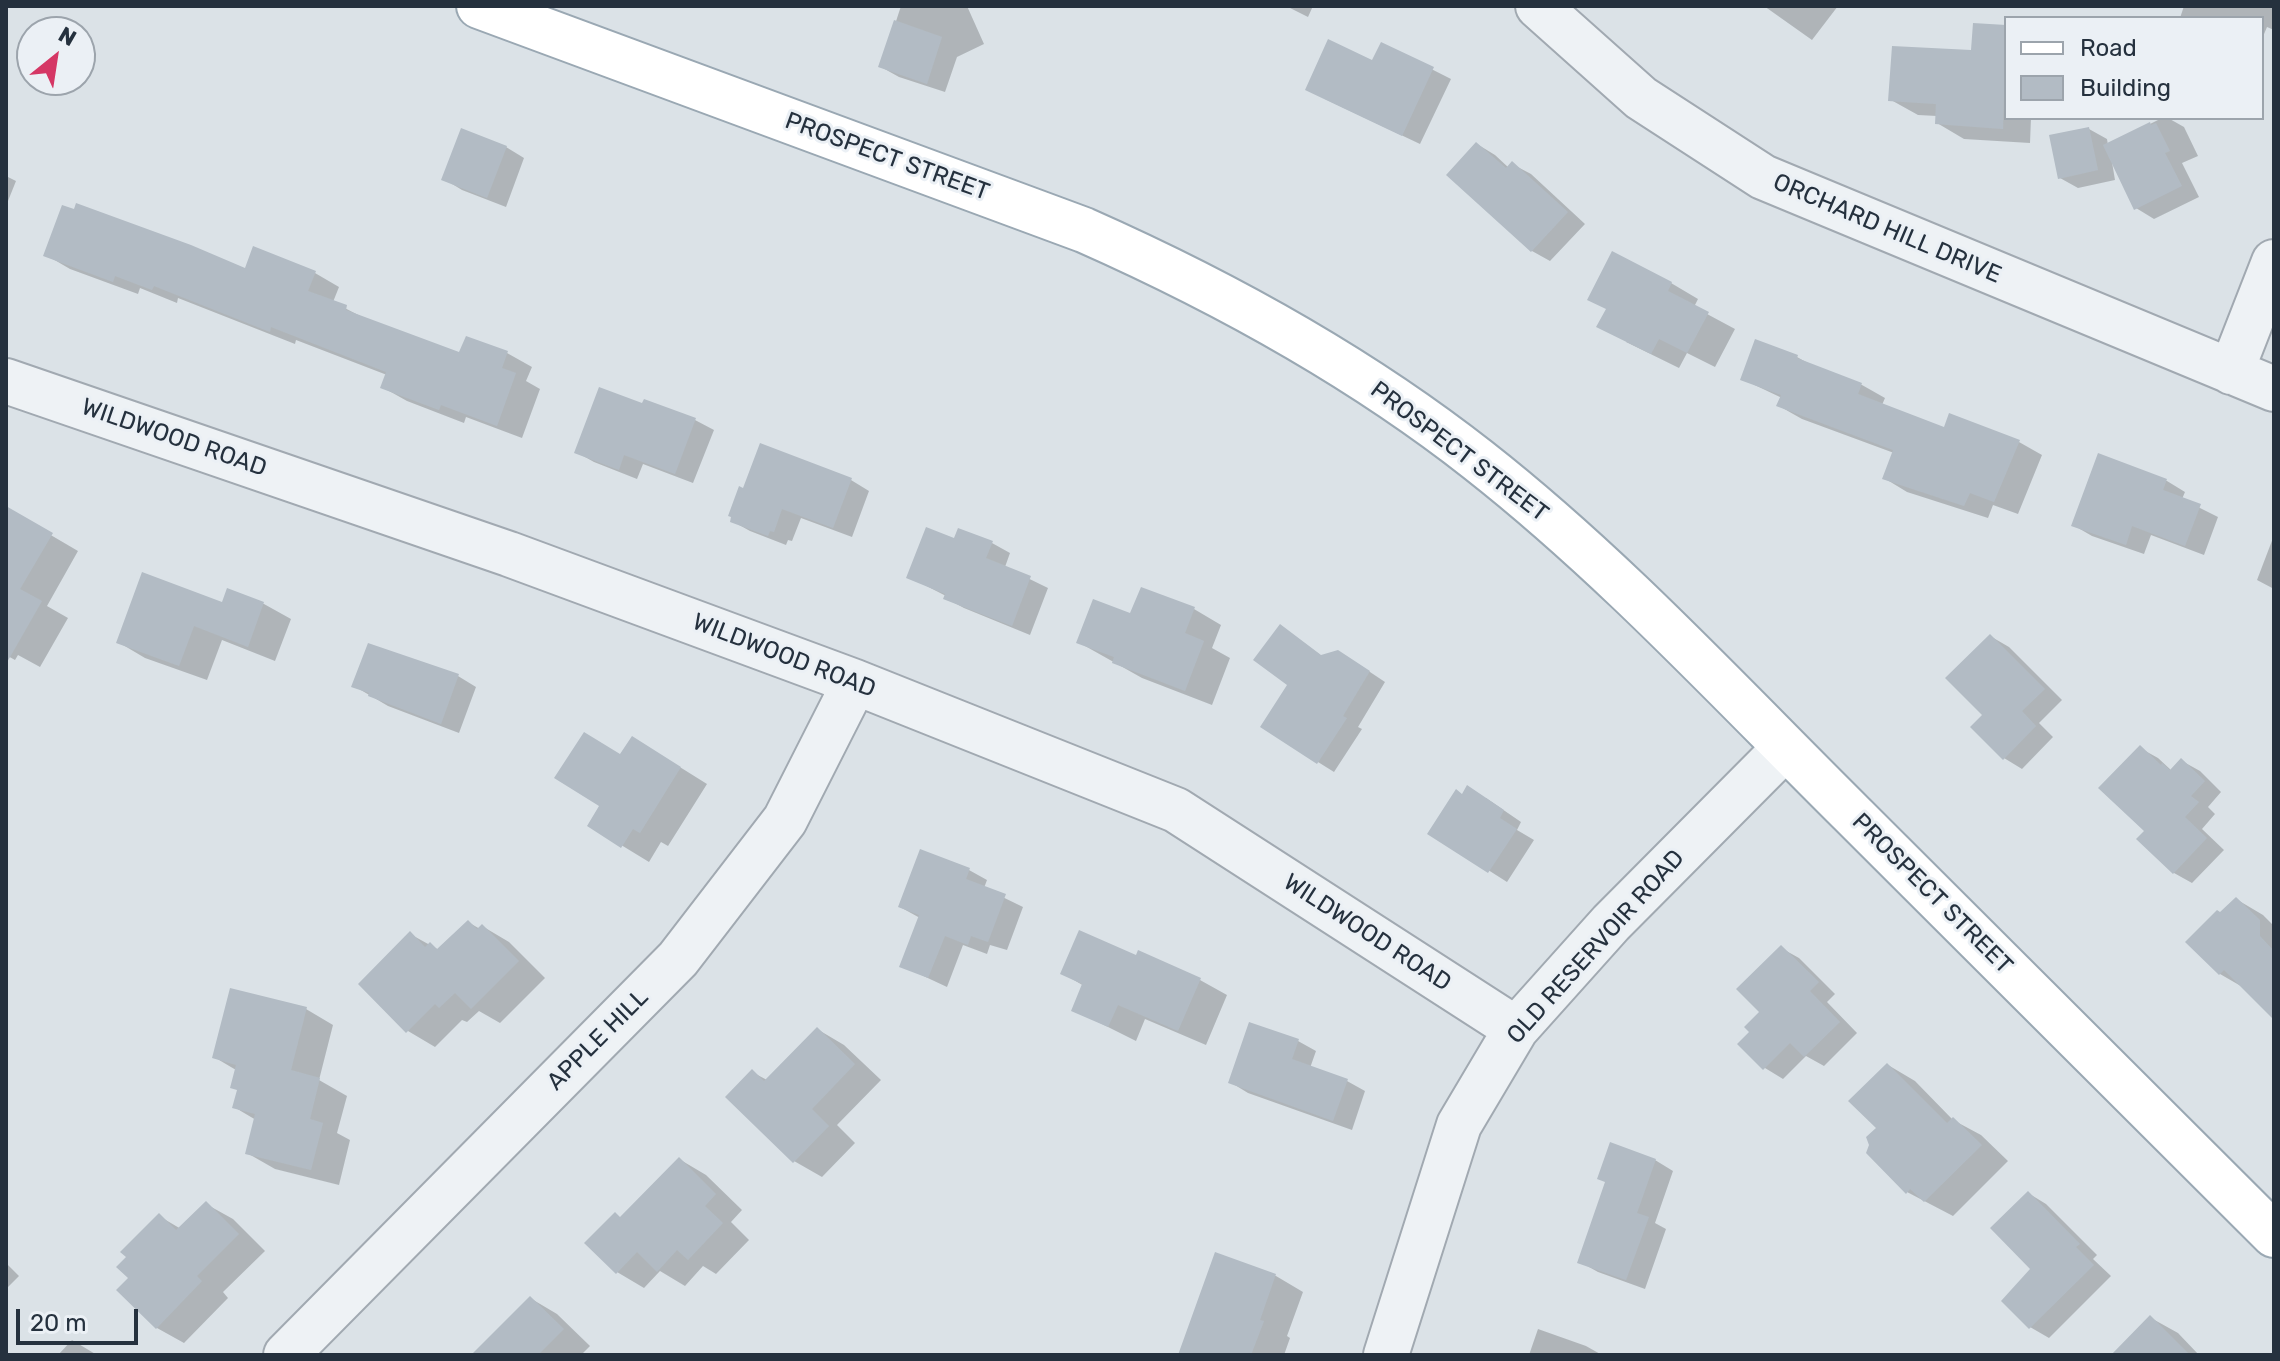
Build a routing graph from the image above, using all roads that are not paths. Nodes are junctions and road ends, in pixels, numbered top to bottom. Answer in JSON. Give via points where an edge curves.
{"nodes":[{"id":1,"x":479,"y":6,"type":"edge"},
{"id":2,"x":1538,"y":6,"type":"edge"},
{"id":3,"x":2274,"y":262,"type":"edge"},
{"id":4,"x":2231,"y":372,"type":"junction"},
{"id":5,"x":6,"y":381,"type":"edge"},
{"id":6,"x":2274,"y":389,"type":"edge"},
{"id":7,"x":855,"y":682,"type":"junction"},
{"id":8,"x":1785,"y":748,"type":"junction"},
{"id":9,"x":1516,"y":1029,"type":"junction"},
{"id":10,"x":2274,"y":1235,"type":"edge"},
{"id":11,"x":286,"y":1355,"type":"edge"},
{"id":12,"x":1386,"y":1355,"type":"edge"}],
"edges":[{"from":1,"to":8,"type":"main road","name":"PROSPECT STREET","via":[[1084,230],[1286,329],[1417,415],[1538,509]]},
{"from":2,"to":4,"type":"street","name":"ORCHARD HILL DRIVE","via":[[1641,98],[1763,177]]},
{"from":3,"to":4,"type":"street"},
{"from":4,"to":6,"type":"street","name":"ORCHARD HILL DRIVE"},
{"from":5,"to":7,"type":"street","name":"WILDWOOD ROAD","via":[[509,554]]},
{"from":7,"to":9,"type":"street","name":"WILDWOOD ROAD","via":[[1176,810]]},
{"from":7,"to":11,"type":"street","name":"APPLE HILL","via":[[785,820],[678,959]]},
{"from":8,"to":9,"type":"street","name":"OLD RESERVOIR ROAD","via":[[1611,923]]},
{"from":8,"to":10,"type":"main road","name":"PROSPECT STREET"},
{"from":9,"to":12,"type":"street","name":"OLD RESERVOIR ROAD","via":[[1459,1125]]}]}
